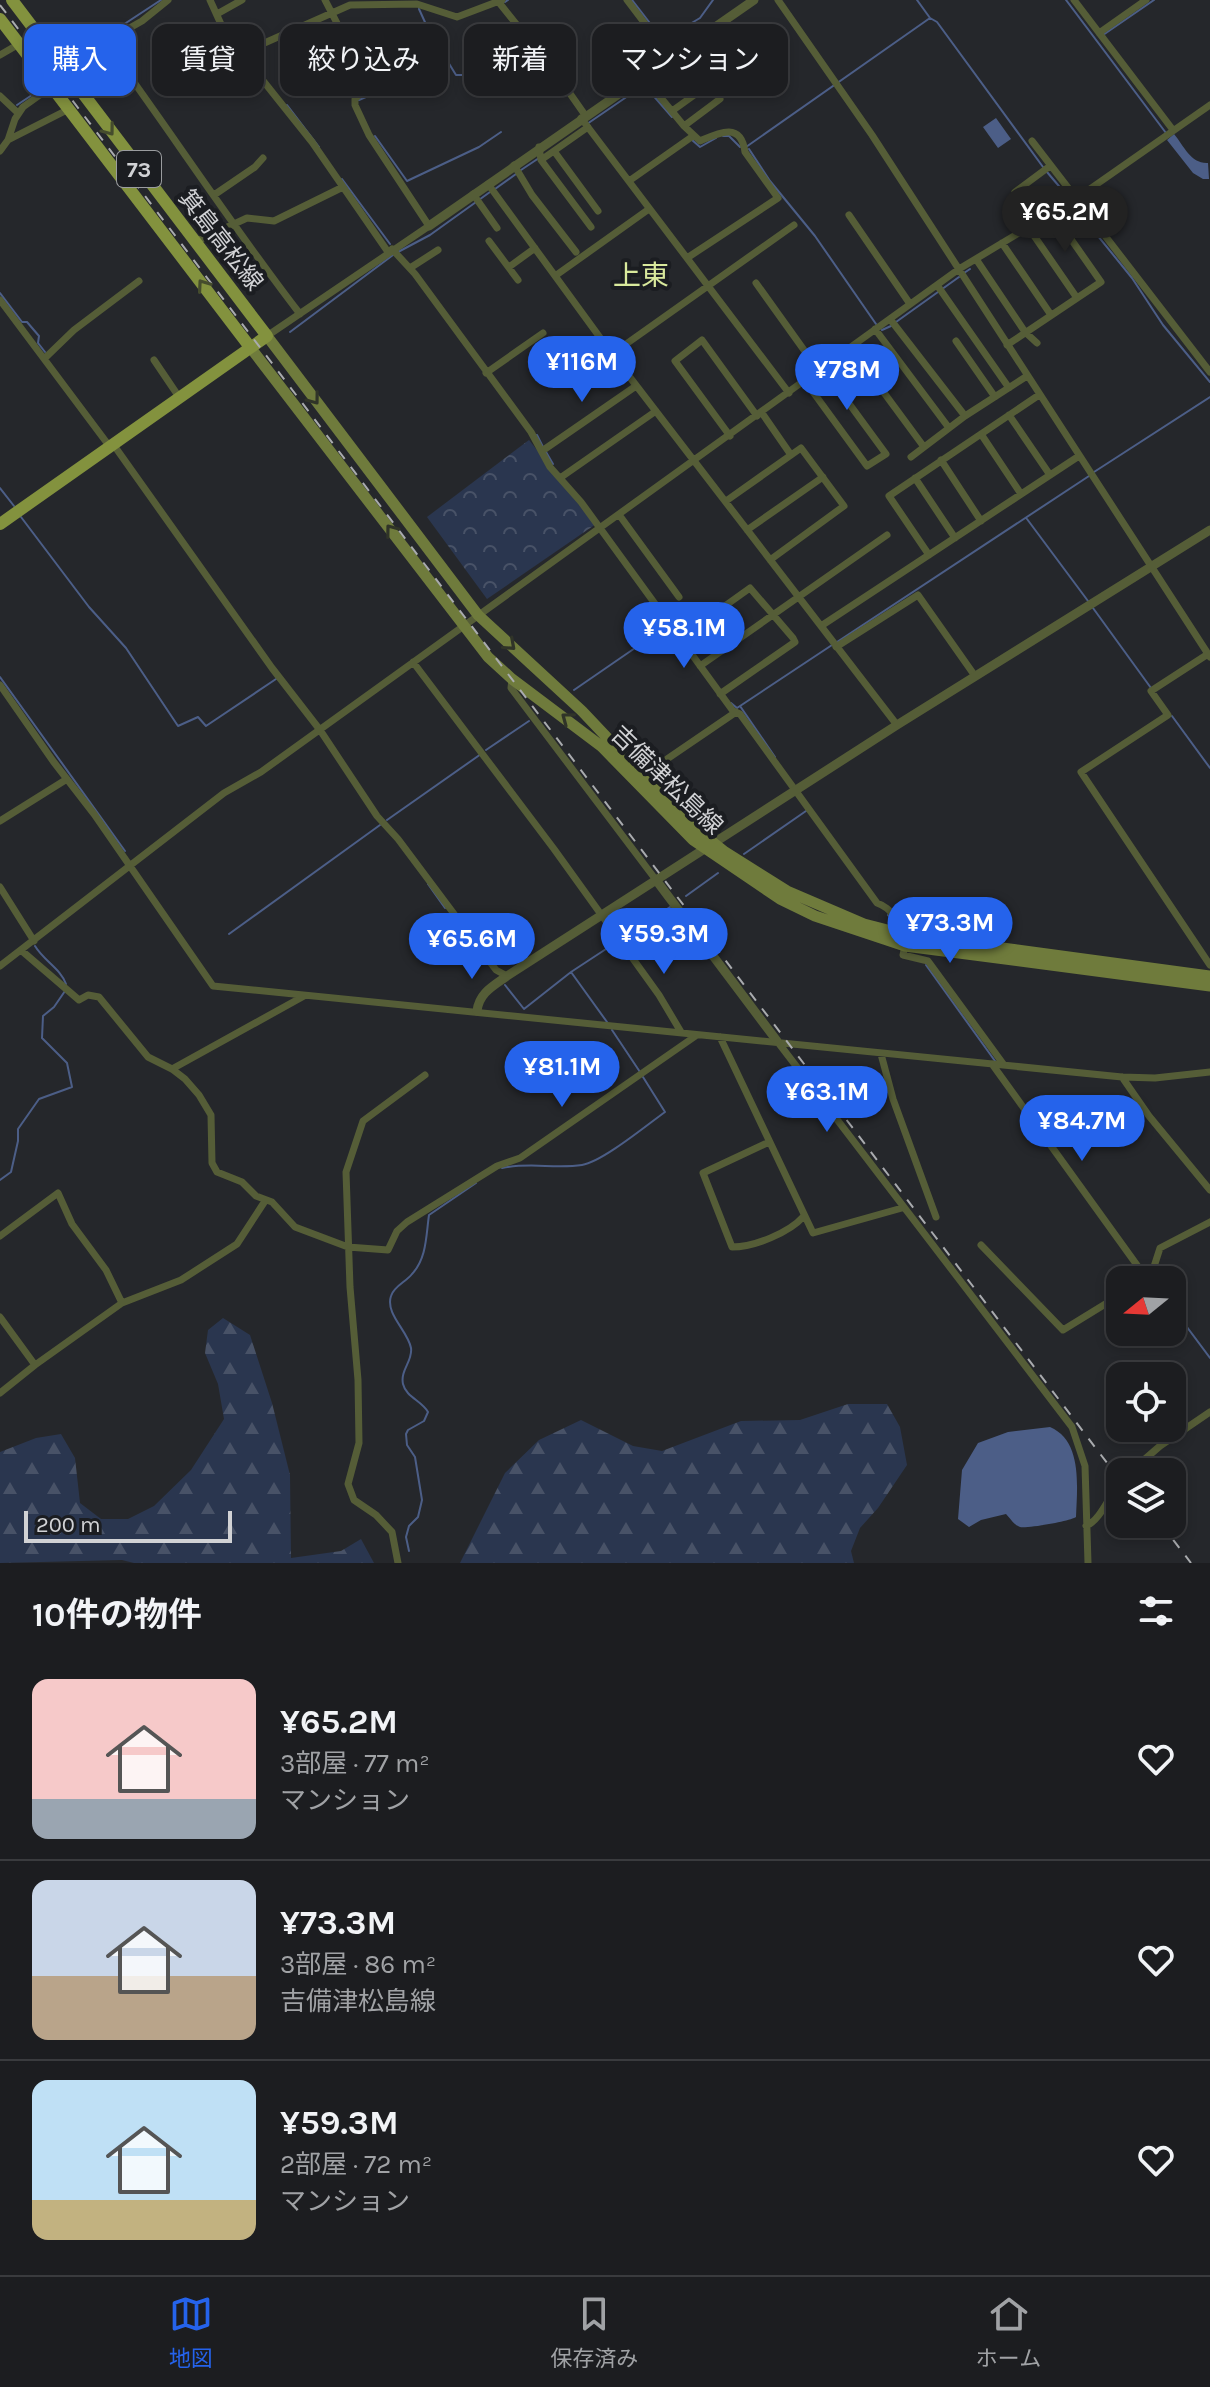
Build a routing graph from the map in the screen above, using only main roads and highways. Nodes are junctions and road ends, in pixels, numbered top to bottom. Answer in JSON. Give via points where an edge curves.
{"nodes":[{"id":1,"x":12,"y":0,"type":"edge"},
{"id":2,"x":0,"y":19,"type":"edge"},
{"id":3,"x":267,"y":336,"type":"junction"},
{"id":4,"x":250,"y":347,"type":"junction"},
{"id":5,"x":0,"y":524,"type":"edge"},
{"id":6,"x":709,"y":846,"type":"junction"},
{"id":7,"x":906,"y":940,"type":"junction"},
{"id":8,"x":1210,"y":976,"type":"edge"},
{"id":9,"x":1210,"y":986,"type":"edge"}],
"edges":[{"from":1,"to":3,"type":"main road","name":"箕島高松線","number":"73","one_way":true},
{"from":4,"to":2,"type":"main road","name":"箕島高松線","number":"73","one_way":true},
{"from":3,"to":4,"type":"main road"},
{"from":3,"to":6,"type":"main road","name":"吉備津松島線","one_way":true,"via":[[478,615],[582,711]]},
{"from":4,"to":5,"type":"main road"},
{"from":6,"to":4,"type":"main road","name":"吉備津松島線","one_way":true,"via":[[678,826],[601,746],[488,657]]},
{"from":6,"to":7,"type":"main road","name":"吉備津松島線","via":[[787,891]]},
{"from":7,"to":8,"type":"main road","name":"吉備津松島線"},
{"from":7,"to":9,"type":"main road","name":"吉備津松島線"}]}
